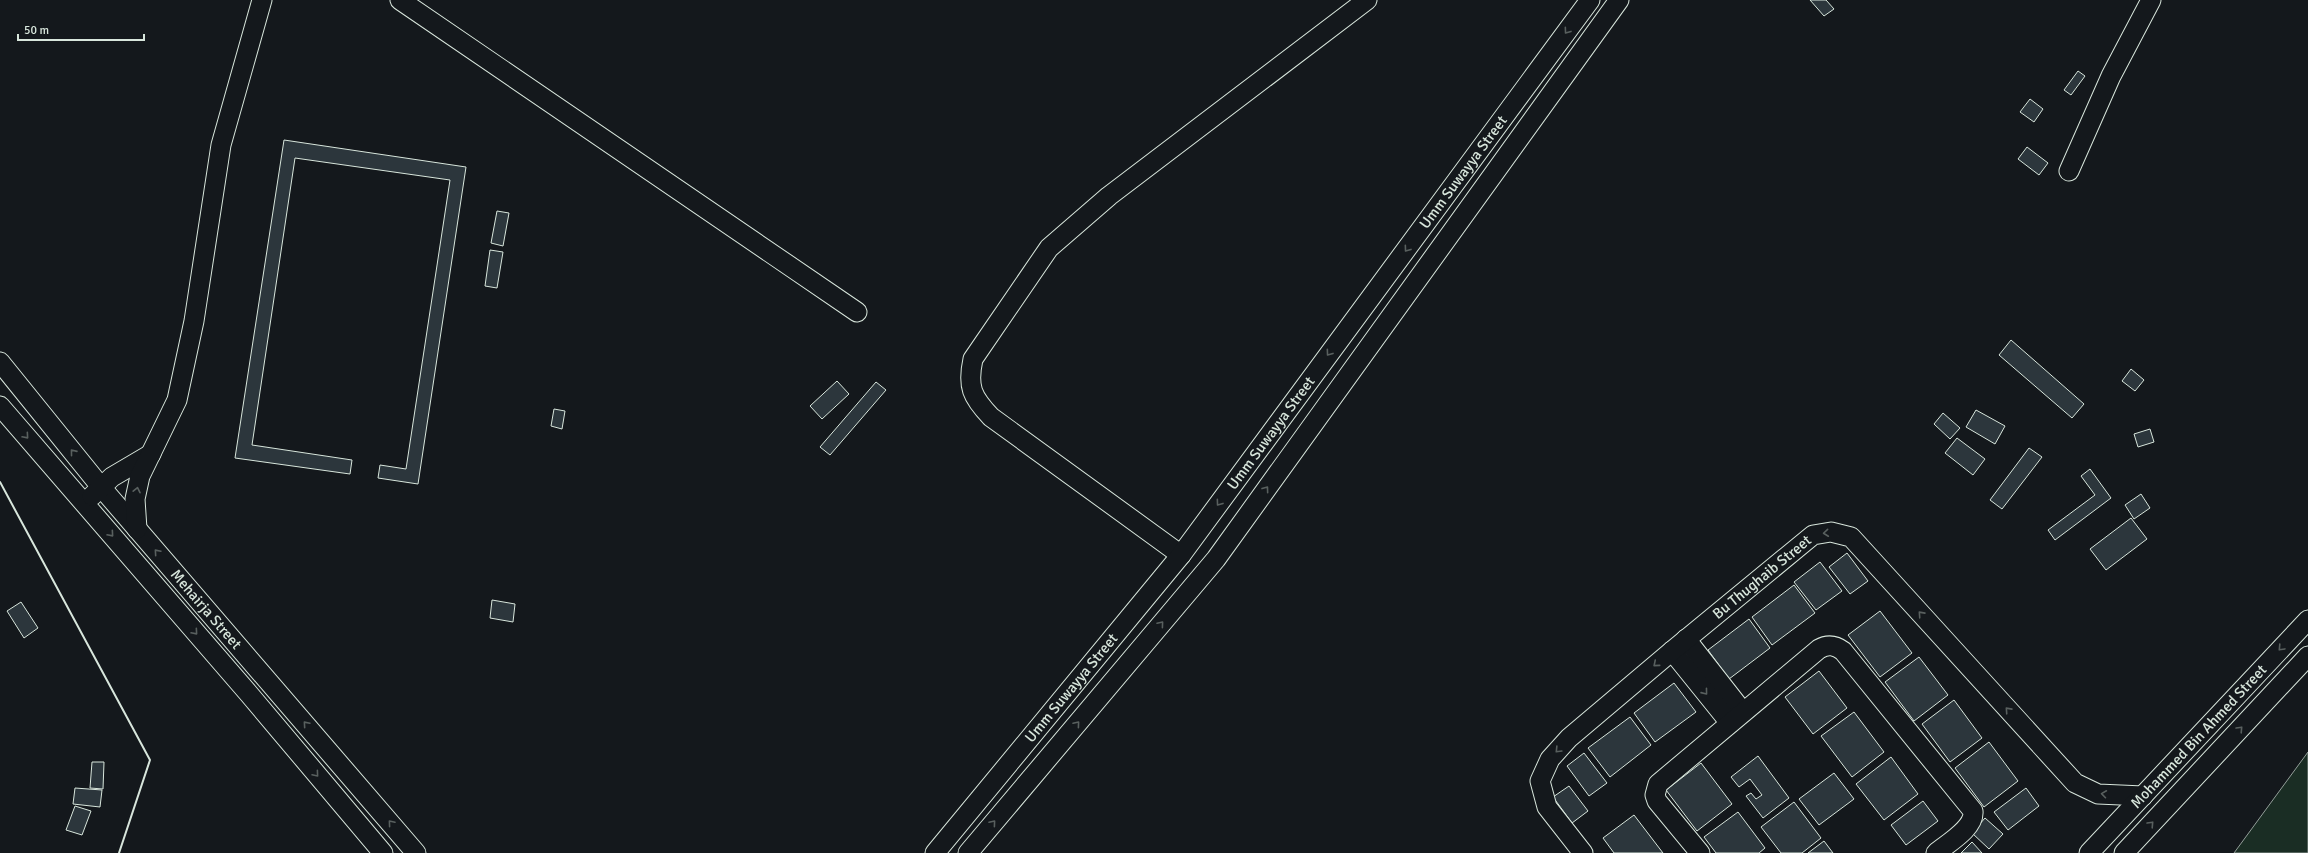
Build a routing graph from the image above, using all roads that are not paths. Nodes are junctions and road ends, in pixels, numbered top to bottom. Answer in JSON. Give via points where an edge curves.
{"nodes":[{"id":1,"x":262,"y":0,"type":"edge"},
{"id":2,"x":400,"y":0,"type":"edge"},
{"id":3,"x":1367,"y":0,"type":"edge"},
{"id":4,"x":1590,"y":0,"type":"edge"},
{"id":5,"x":1619,"y":0,"type":"edge"},
{"id":6,"x":2151,"y":0,"type":"edge"},
{"id":7,"x":2069,"y":171,"type":"dead end"},
{"id":8,"x":857,"y":312,"type":"dead end"},
{"id":9,"x":0,"y":362,"type":"edge"},
{"id":10,"x":0,"y":406,"type":"edge"},
{"id":11,"x":151,"y":454,"type":"junction"},
{"id":12,"x":101,"y":487,"type":"junction"},
{"id":13,"x":84,"y":502,"type":"junction"},
{"id":14,"x":137,"y":529,"type":"junction"},
{"id":15,"x":1181,"y":555,"type":"junction"},
{"id":16,"x":2308,"y":620,"type":"edge"},
{"id":17,"x":1679,"y":645,"type":"junction"},
{"id":18,"x":2308,"y":656,"type":"edge"},
{"id":19,"x":1736,"y":718,"type":"junction"},
{"id":20,"x":2142,"y":796,"type":"junction"},
{"id":21,"x":383,"y":853,"type":"edge"},
{"id":22,"x":416,"y":853,"type":"edge"},
{"id":23,"x":935,"y":853,"type":"edge"},
{"id":24,"x":968,"y":853,"type":"edge"},
{"id":25,"x":1583,"y":853,"type":"edge"},
{"id":26,"x":1700,"y":853,"type":"edge"},
{"id":27,"x":1936,"y":853,"type":"edge"},
{"id":28,"x":2089,"y":853,"type":"edge"},
{"id":29,"x":2124,"y":853,"type":"edge"}],
"edges":[{"from":1,"to":11,"type":"street","via":[[221,144],[194,321],[177,400]]},
{"from":2,"to":8,"type":"street"},
{"from":3,"to":15,"type":"street","via":[[1109,196],[1048,248],[973,359],[969,378],[973,395],[991,417]]},
{"from":4,"to":15,"type":"street","name":"Umm Suwayya Street","one_way":true},
{"from":24,"to":5,"type":"street","name":"Umm Suwayya Street","one_way":true,"via":[[1216,560]]},
{"from":6,"to":7,"type":"street","via":[[2111,76]]},
{"from":12,"to":9,"type":"street","name":"Mehairja Street","one_way":true},
{"from":10,"to":13,"type":"street","name":"Mehairja Street","one_way":true},
{"from":11,"to":12,"type":"street","via":[[112,476]]},
{"from":14,"to":11,"type":"street","one_way":true,"via":[[135,499],[140,476]]},
{"from":12,"to":13,"type":"street"},
{"from":12,"to":14,"type":"street","name":"Mehairja Street"},
{"from":13,"to":21,"type":"street","name":"Mehairja Street","one_way":true},
{"from":22,"to":14,"type":"street","name":"Mehairja Street","one_way":true},
{"from":15,"to":23,"type":"street","name":"Umm Suwayya Street"},
{"from":16,"to":20,"type":"street","name":"Mohammed Bin Ahmed Street","one_way":true},
{"from":17,"to":19,"type":"street"},
{"from":20,"to":17,"type":"street","name":"Bu Thughaib Street","one_way":true,"via":[[2098,794],[2075,783],[1851,537],[1831,532],[1813,535]]},
{"from":17,"to":25,"type":"street","name":"Bu Thughaib Street","one_way":true,"via":[[1569,738],[1550,758],[1540,781],[1547,807]]},
{"from":29,"to":18,"type":"street","name":"Mohammed Bin Ahmed Street","one_way":true},
{"from":19,"to":26,"type":"street","via":[[1662,779],[1656,790],[1657,801]]},
{"from":19,"to":27,"type":"street","via":[[1819,649],[1825,646],[1838,647],[1973,811],[1968,826]]},
{"from":20,"to":28,"type":"street","name":"Mohammed Bin Ahmed Street"}]}
